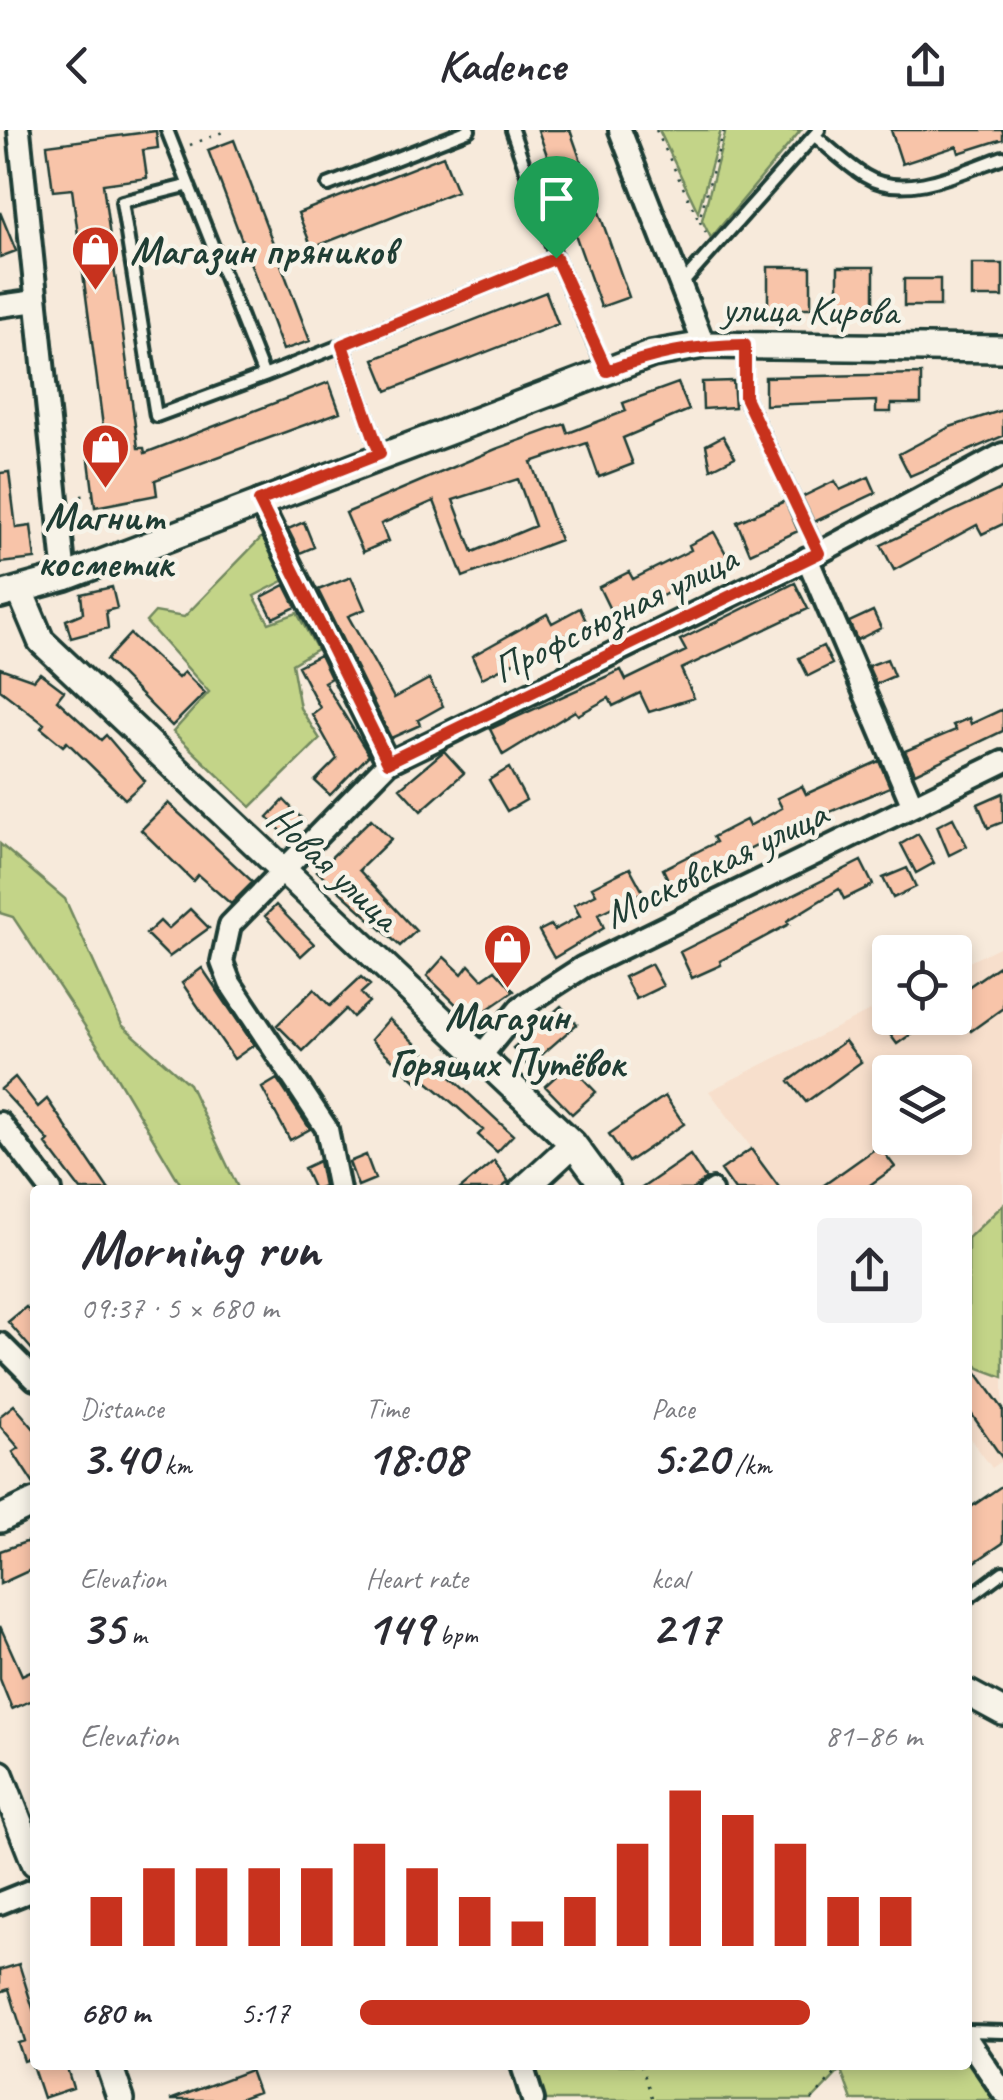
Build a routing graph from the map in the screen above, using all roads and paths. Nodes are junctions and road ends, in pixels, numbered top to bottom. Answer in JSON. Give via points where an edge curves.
{"nodes":[{"id":1,"x":18,"y":130,"type":"edge"},
{"id":2,"x":167,"y":130,"type":"edge"},
{"id":3,"x":228,"y":130,"type":"edge"},
{"id":4,"x":470,"y":130,"type":"edge"},
{"id":5,"x":512,"y":130,"type":"edge"},
{"id":6,"x":620,"y":130,"type":"edge"},
{"id":7,"x":656,"y":130,"type":"edge"},
{"id":8,"x":724,"y":130,"type":"edge"},
{"id":9,"x":817,"y":133,"type":"edge"},
{"id":10,"x":174,"y":151,"type":"junction"},
{"id":11,"x":1003,"y":157,"type":"edge"},
{"id":12,"x":328,"y":185,"type":"dead end"},
{"id":13,"x":186,"y":186,"type":"junction"},
{"id":14,"x":699,"y":220,"type":"junction"},
{"id":15,"x":715,"y":251,"type":"junction"},
{"id":16,"x":556,"y":258,"type":"junction"},
{"id":17,"x":680,"y":286,"type":"junction"},
{"id":18,"x":36,"y":302,"type":"junction"},
{"id":19,"x":0,"y":306,"type":"edge"},
{"id":20,"x":342,"y":345,"type":"junction"},
{"id":21,"x":704,"y":345,"type":"junction"},
{"id":22,"x":745,"y":345,"type":"junction"},
{"id":23,"x":1003,"y":349,"type":"edge"},
{"id":24,"x":607,"y":371,"type":"junction"},
{"id":25,"x":264,"y":376,"type":"junction"},
{"id":26,"x":380,"y":454,"type":"junction"},
{"id":27,"x":1003,"y":454,"type":"edge"},
{"id":28,"x":93,"y":494,"type":"dead end"},
{"id":29,"x":81,"y":496,"type":"dead end"},
{"id":30,"x":259,"y":501,"type":"junction"},
{"id":31,"x":813,"y":555,"type":"junction"},
{"id":32,"x":65,"y":577,"type":"junction"},
{"id":33,"x":10,"y":593,"type":"edge"},
{"id":34,"x":388,"y":762,"type":"junction"},
{"id":35,"x":1003,"y":762,"type":"edge"},
{"id":36,"x":912,"y":804,"type":"junction"},
{"id":37,"x":282,"y":871,"type":"junction"},
{"id":38,"x":480,"y":1057,"type":"junction"},
{"id":39,"x":0,"y":1123,"type":"edge"},
{"id":40,"x":573,"y":1144,"type":"junction"},
{"id":41,"x":46,"y":1185,"type":"edge"},
{"id":42,"x":338,"y":1185,"type":"edge"},
{"id":43,"x":528,"y":1185,"type":"edge"},
{"id":44,"x":603,"y":1185,"type":"edge"},
{"id":45,"x":0,"y":1344,"type":"edge"},
{"id":46,"x":30,"y":1374,"type":"edge"},
{"id":47,"x":30,"y":1504,"type":"edge"},
{"id":48,"x":0,"y":1518,"type":"edge"},
{"id":49,"x":1003,"y":1572,"type":"edge"},
{"id":50,"x":972,"y":1595,"type":"edge"},
{"id":51,"x":972,"y":1695,"type":"edge"},
{"id":52,"x":1003,"y":1712,"type":"edge"},
{"id":53,"x":0,"y":1774,"type":"edge"},
{"id":54,"x":30,"y":1850,"type":"edge"},
{"id":55,"x":30,"y":1891,"type":"edge"},
{"id":56,"x":0,"y":1903,"type":"edge"},
{"id":57,"x":972,"y":2031,"type":"edge"},
{"id":58,"x":1003,"y":2032,"type":"edge"},
{"id":59,"x":972,"y":2046,"type":"edge"},
{"id":60,"x":111,"y":2070,"type":"edge"},
{"id":61,"x":524,"y":2070,"type":"edge"},
{"id":62,"x":643,"y":2070,"type":"edge"},
{"id":63,"x":839,"y":2070,"type":"edge"},
{"id":64,"x":1003,"y":2092,"type":"edge"},
{"id":65,"x":121,"y":2100,"type":"edge"},
{"id":66,"x":533,"y":2100,"type":"edge"},
{"id":67,"x":652,"y":2100,"type":"edge"},
{"id":68,"x":812,"y":2100,"type":"edge"}],
"edges":[{"from":1,"to":18,"type":"street"},
{"from":2,"to":10,"type":"lane"},
{"from":3,"to":10,"type":"path"},
{"from":4,"to":12,"type":"lane"},
{"from":5,"to":16,"type":"lane"},
{"from":6,"to":17,"type":"street"},
{"from":7,"to":14,"type":"path"},
{"from":8,"to":14,"type":"path"},
{"from":9,"to":11,"type":"lane","via":[[868,178],[898,185],[939,180]]},
{"from":9,"to":15,"type":"lane"},
{"from":10,"to":13,"type":"lane"},
{"from":13,"to":25,"type":"lane"},
{"from":13,"to":25,"type":"lane","via":[[122,202],[156,416]]},
{"from":14,"to":15,"type":"path"},
{"from":15,"to":17,"type":"lane"},
{"from":16,"to":20,"type":"lane"},
{"from":16,"to":24,"type":"lane"},
{"from":17,"to":21,"type":"street"},
{"from":18,"to":19,"type":"street"},
{"from":18,"to":32,"type":"street"},
{"from":20,"to":25,"type":"lane"},
{"from":20,"to":26,"type":"lane"},
{"from":21,"to":22,"type":"street","name":"улица Кирова"},
{"from":21,"to":24,"type":"street","name":"улица Кирова"},
{"from":22,"to":23,"type":"street","name":"улица Кирова"},
{"from":22,"to":31,"type":"lane","via":[[745,397]]},
{"from":24,"to":26,"type":"street","name":"улица Кирова"},
{"from":26,"to":30,"type":"street","name":"улица Кирова"},
{"from":27,"to":31,"type":"street","name":"Профсоюзная улица"},
{"from":28,"to":29,"type":"path"},
{"from":30,"to":32,"type":"street","name":"улица Кирова"},
{"from":30,"to":34,"type":"street"},
{"from":31,"to":34,"type":"street","name":"Профсоюзная улица"},
{"from":31,"to":36,"type":"street"},
{"from":32,"to":33,"type":"street","name":"улица Кирова"},
{"from":33,"to":37,"type":"street","name":"Новая улица","via":[[41,640]]},
{"from":34,"to":37,"type":"street","name":"Профсоюзная улица"},
{"from":35,"to":36,"type":"street","name":"Московская улица"},
{"from":36,"to":38,"type":"street","name":"Московская улица","via":[[583,967],[521,1007]]},
{"from":37,"to":38,"type":"street","name":"Новая улица"},
{"from":37,"to":42,"type":"street","name":"Профсоюзная улица","via":[[230,925],[222,962],[327,1129]]},
{"from":38,"to":40,"type":"street","name":"Новая улица"},
{"from":39,"to":41,"type":"street"},
{"from":40,"to":43,"type":"street"},
{"from":40,"to":44,"type":"street","name":"Новая улица"},
{"from":45,"to":46,"type":"street"},
{"from":47,"to":48,"type":"street"},
{"from":49,"to":50,"type":"lane"},
{"from":51,"to":52,"type":"street"},
{"from":53,"to":54,"type":"street"},
{"from":55,"to":56,"type":"street"},
{"from":57,"to":58,"type":"lane"},
{"from":59,"to":64,"type":"street"},
{"from":60,"to":65,"type":"street"},
{"from":61,"to":66,"type":"street"},
{"from":62,"to":67,"type":"path"},
{"from":63,"to":68,"type":"path"}]}
